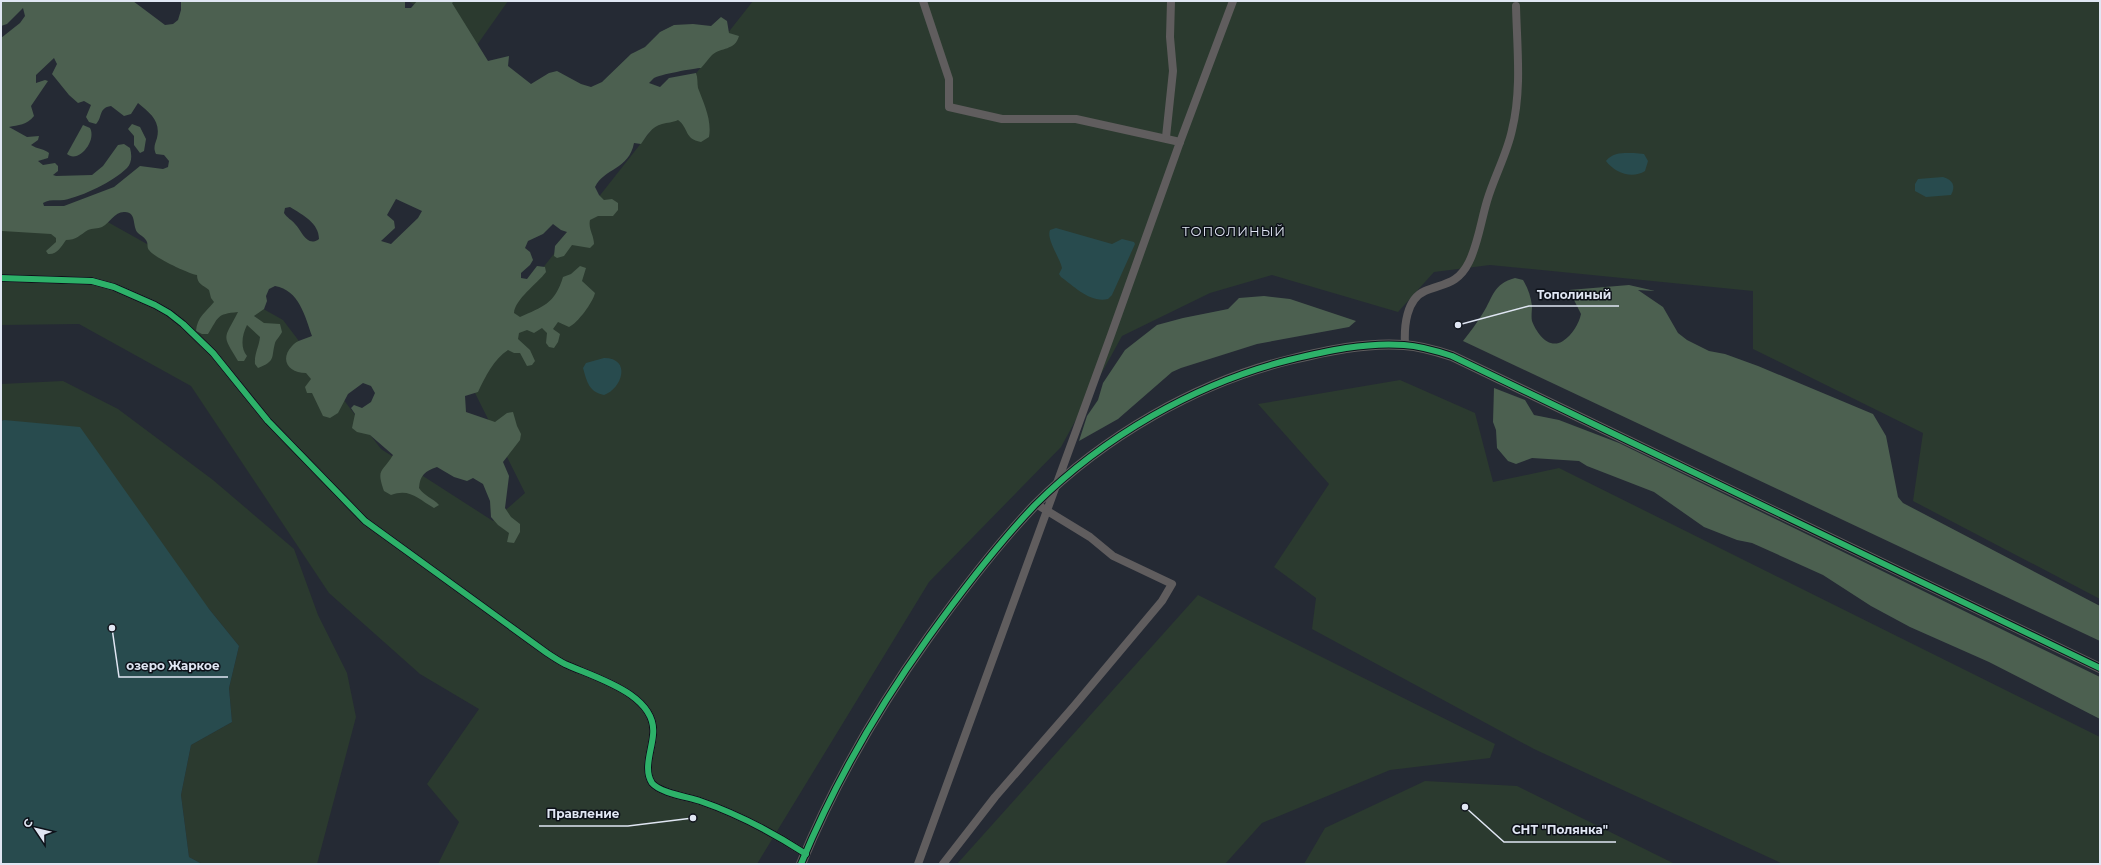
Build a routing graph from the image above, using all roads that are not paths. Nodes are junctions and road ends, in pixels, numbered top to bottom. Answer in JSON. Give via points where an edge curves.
{"nodes":[{"id":1,"x":923,"y":1,"type":"edge"},
{"id":2,"x":1171,"y":1,"type":"edge"},
{"id":3,"x":1234,"y":1,"type":"edge"},
{"id":4,"x":1516,"y":6,"type":"dead end"},
{"id":5,"x":1166,"y":137,"type":"junction"},
{"id":6,"x":1180,"y":142,"type":"junction"},
{"id":7,"x":1,"y":278,"type":"edge"},
{"id":8,"x":1405,"y":344,"type":"junction"},
{"id":9,"x":1056,"y":486,"type":"junction"},
{"id":10,"x":1036,"y":504,"type":"junction"},
{"id":11,"x":1046,"y":511,"type":"junction"},
{"id":12,"x":2100,"y":668,"type":"edge"},
{"id":13,"x":806,"y":854,"type":"junction"},
{"id":14,"x":801,"y":864,"type":"edge"},
{"id":15,"x":918,"y":864,"type":"edge"},
{"id":16,"x":943,"y":864,"type":"edge"}],
"edges":[{"from":1,"to":5,"type":"street","via":[[949,79],[949,107],[1002,119],[1076,119]]},
{"from":2,"to":5,"type":"street","via":[[1170,37],[1173,71]]},
{"from":3,"to":6,"type":"street"},
{"from":4,"to":8,"type":"street","via":[[1519,84],[1508,147],[1497,170],[1469,262],[1460,276],[1439,288],[1424,291],[1416,298],[1404,327]]},
{"from":5,"to":6,"type":"street"},
{"from":6,"to":9,"type":"street"},
{"from":7,"to":13,"type":"street","via":[[92,281],[114,287],[169,313],[213,353],[274,427],[365,521],[547,653],[564,664],[621,687],[635,698],[653,722],[654,734],[648,764],[652,783],[660,789],[748,820]]},
{"from":8,"to":9,"type":"street","via":[[1371,345],[1310,355],[1243,374],[1210,387],[1178,401],[1142,423],[1107,446]]},
{"from":8,"to":12,"type":"street","via":[[1452,356],[1479,367]]},
{"from":9,"to":10,"type":"street"},
{"from":9,"to":11,"type":"street"},
{"from":10,"to":11,"type":"street"},
{"from":10,"to":13,"type":"street","via":[[956,600],[897,682],[872,721],[843,775]]},
{"from":11,"to":15,"type":"street"},
{"from":11,"to":16,"type":"street","via":[[1101,544],[1113,556],[1172,584],[1162,601],[994,797]]},
{"from":13,"to":14,"type":"street"}]}
